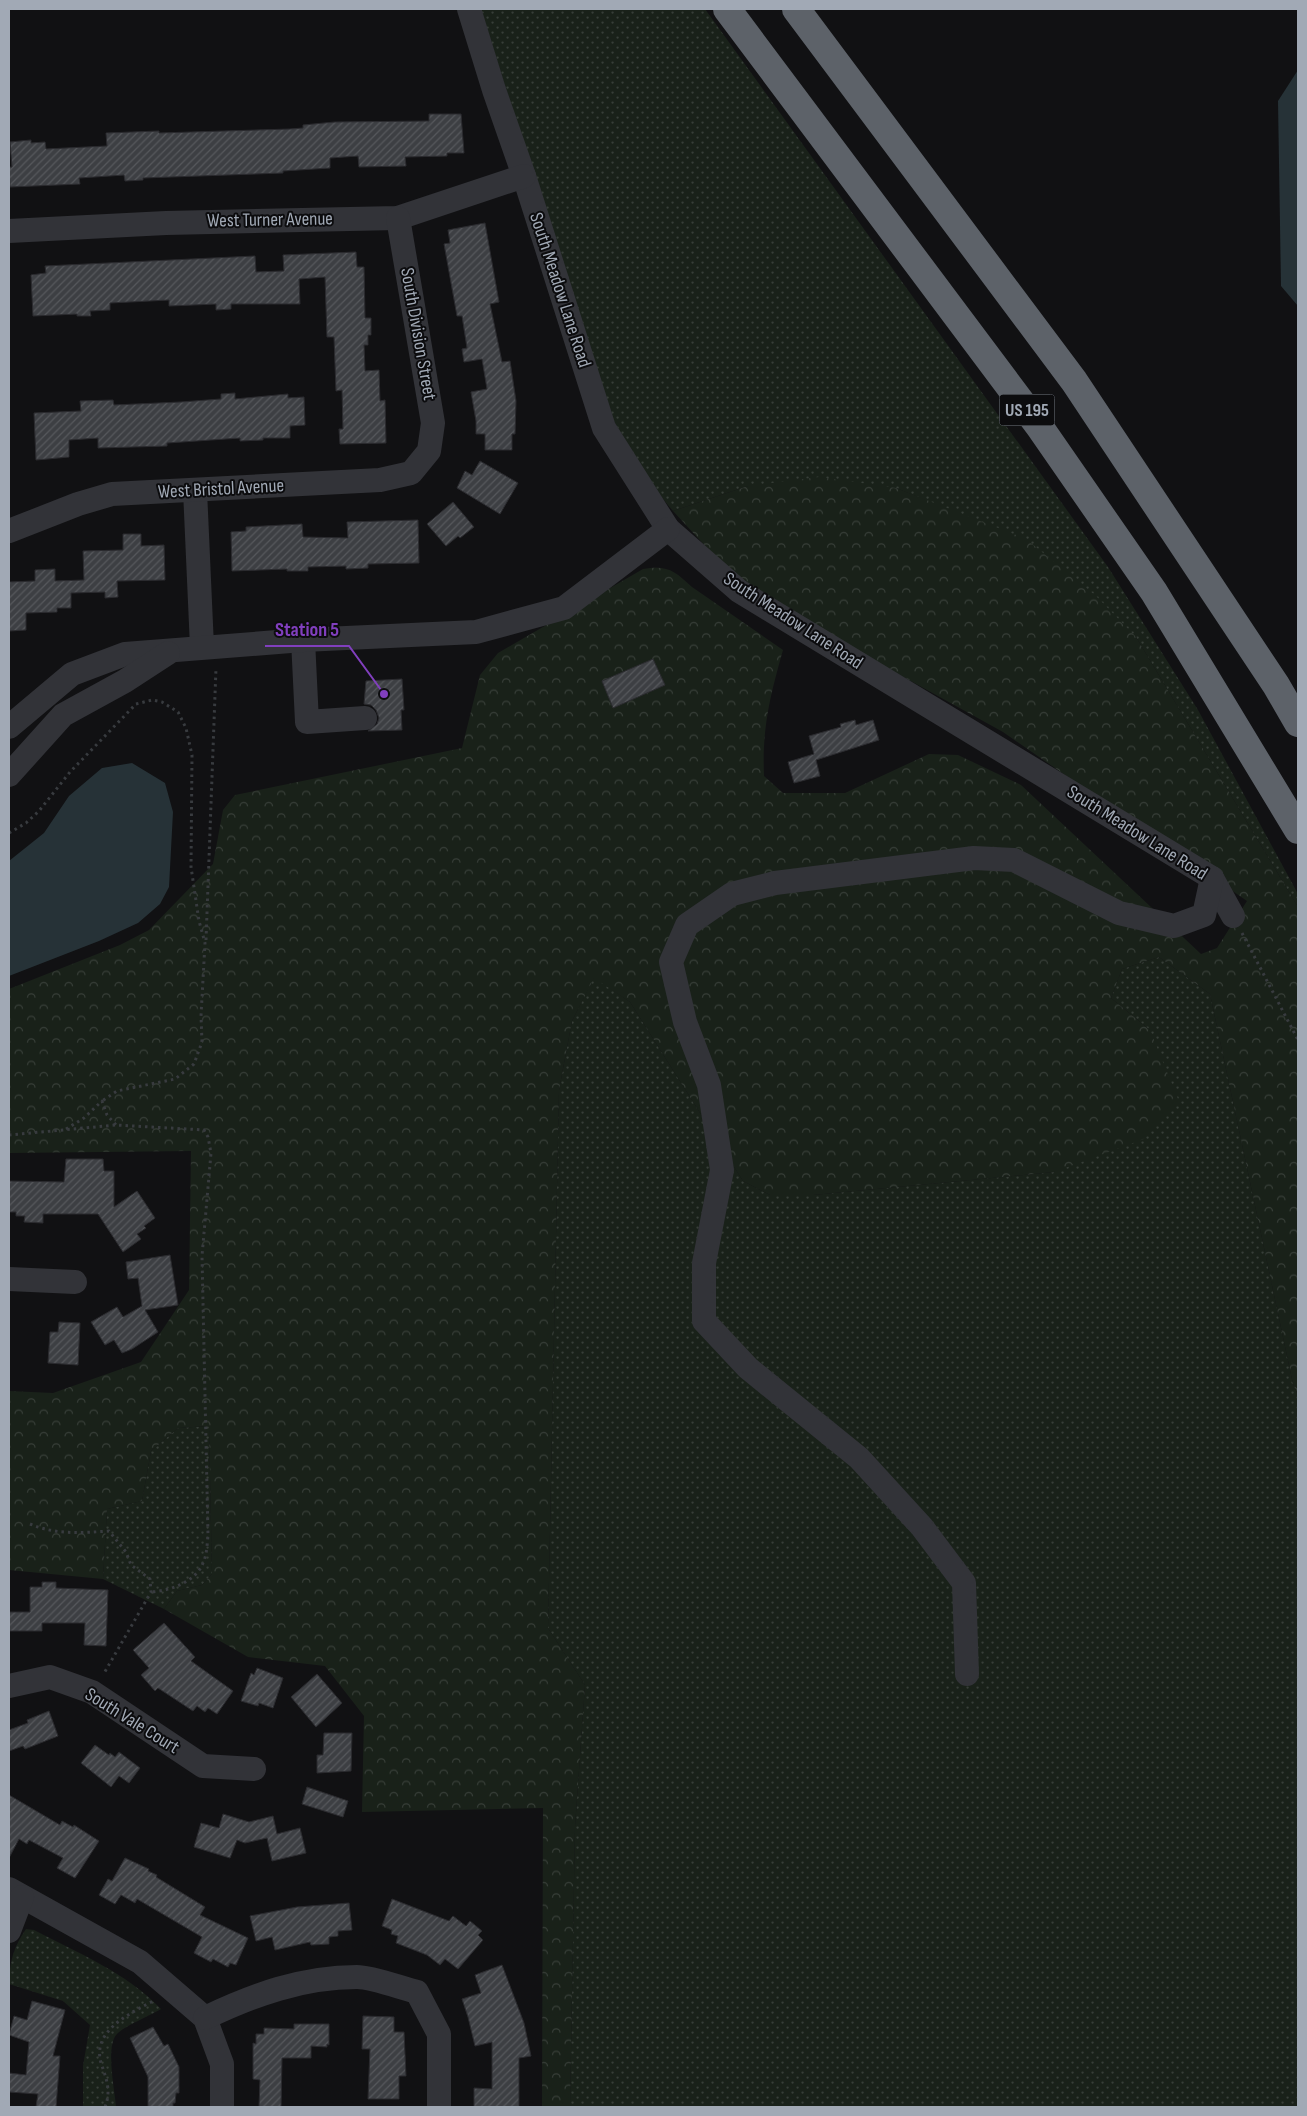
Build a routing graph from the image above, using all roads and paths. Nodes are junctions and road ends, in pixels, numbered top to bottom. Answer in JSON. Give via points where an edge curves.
{"nodes":[{"id":1,"x":469,"y":9,"type":"edge"},
{"id":2,"x":727,"y":9,"type":"edge"},
{"id":3,"x":796,"y":9,"type":"edge"},
{"id":4,"x":524,"y":176,"type":"junction"},
{"id":5,"x":398,"y":218,"type":"junction"},
{"id":6,"x":9,"y":232,"type":"edge"},
{"id":7,"x":429,"y":451,"type":"joint"},
{"id":8,"x":195,"y":490,"type":"junction"},
{"id":9,"x":668,"y":529,"type":"junction"},
{"id":10,"x":9,"y":531,"type":"edge"},
{"id":11,"x":303,"y":640,"type":"junction"},
{"id":12,"x":202,"y":647,"type":"junction"},
{"id":13,"x":170,"y":652,"type":"junction"},
{"id":14,"x":216,"y":668,"type":"dead end"},
{"id":15,"x":365,"y":718,"type":"dead end"},
{"id":16,"x":1298,"y":723,"type":"edge"},
{"id":17,"x":9,"y":727,"type":"edge"},
{"id":18,"x":9,"y":775,"type":"edge"},
{"id":19,"x":1298,"y":830,"type":"edge"},
{"id":20,"x":9,"y":832,"type":"edge"},
{"id":21,"x":1212,"y":878,"type":"junction"},
{"id":22,"x":1233,"y":916,"type":"joint"},
{"id":23,"x":206,"y":943,"type":"junction"},
{"id":24,"x":1298,"y":1040,"type":"edge"},
{"id":25,"x":102,"y":1100,"type":"junction"},
{"id":26,"x":116,"y":1125,"type":"junction"},
{"id":27,"x":66,"y":1130,"type":"junction"},
{"id":28,"x":9,"y":1135,"type":"edge"},
{"id":29,"x":9,"y":1279,"type":"edge"},
{"id":30,"x":75,"y":1282,"type":"dead end"},
{"id":31,"x":30,"y":1524,"type":"dead end"},
{"id":32,"x":151,"y":1592,"type":"junction"},
{"id":33,"x":967,"y":1674,"type":"dead end"},
{"id":34,"x":102,"y":1676,"type":"dead end"},
{"id":35,"x":9,"y":1686,"type":"edge"},
{"id":36,"x":254,"y":1770,"type":"dead end"},
{"id":37,"x":15,"y":1893,"type":"edge"},
{"id":38,"x":9,"y":1931,"type":"edge"},
{"id":39,"x":156,"y":1999,"type":"dead end"},
{"id":40,"x":205,"y":2018,"type":"junction"},
{"id":41,"x":105,"y":2107,"type":"edge"},
{"id":42,"x":222,"y":2107,"type":"edge"},
{"id":43,"x":439,"y":2107,"type":"edge"}],
"edges":[{"from":1,"to":4,"type":"street","name":"South Meadow Lane Road"},
{"from":2,"to":19,"type":"highway","number":"US 195","via":[[1039,426],[1149,584]]},
{"from":3,"to":16,"type":"highway","number":"US 195","via":[[1074,381]]},
{"from":4,"to":5,"type":"street","name":"West Turner Avenue"},
{"from":4,"to":9,"type":"street","name":"South Meadow Lane Road","via":[[604,428]]},
{"from":5,"to":6,"type":"street","name":"West Turner Avenue","via":[[166,223]]},
{"from":5,"to":7,"type":"street","name":"South Division Street","via":[[433,423]]},
{"from":7,"to":8,"type":"street","name":"West Bristol Avenue","via":[[411,473],[380,480]]},
{"from":8,"to":10,"type":"street","name":"West Bristol Avenue","via":[[112,494]]},
{"from":8,"to":12,"type":"street"},
{"from":9,"to":11,"type":"street","via":[[564,608],[476,632]]},
{"from":9,"to":21,"type":"street","name":"South Meadow Lane Road","via":[[739,590]]},
{"from":11,"to":12,"type":"street"},
{"from":11,"to":15,"type":"street","via":[[307,722]]},
{"from":12,"to":13,"type":"street"},
{"from":13,"to":17,"type":"street","via":[[125,654],[72,674]]},
{"from":13,"to":18,"type":"street","via":[[63,715]]},
{"from":14,"to":23,"type":"path"},
{"from":20,"to":23,"type":"path","via":[[39,811],[70,772],[136,704],[152,700],[162,702],[178,712],[186,728],[192,755],[191,867],[199,921]]},
{"from":21,"to":22,"type":"street","name":"South Meadow Lane Road"},
{"from":21,"to":33,"type":"street","via":[[1204,915],[1174,926],[1119,913],[1014,860],[974,858],[775,883],[732,894],[687,925],[671,962],[685,1022],[709,1085],[722,1170],[704,1263],[704,1321],[748,1368],[859,1458],[922,1527],[964,1583]]},
{"from":22,"to":24,"type":"path"},
{"from":23,"to":25,"type":"path","via":[[202,1042],[194,1064],[175,1079],[117,1091]]},
{"from":25,"to":26,"type":"path","via":[[107,1115]]},
{"from":25,"to":27,"type":"path"},
{"from":26,"to":27,"type":"path"},
{"from":26,"to":32,"type":"path","via":[[204,1130],[211,1153],[202,1256],[208,1536],[204,1562],[197,1575],[163,1592]]},
{"from":27,"to":28,"type":"path"},
{"from":29,"to":30,"type":"street"},
{"from":31,"to":32,"type":"path","via":[[45,1530],[72,1533],[109,1531],[126,1552],[131,1566],[150,1579]]},
{"from":32,"to":34,"type":"path"},
{"from":35,"to":36,"type":"street","name":"South Vale Court","via":[[50,1677],[92,1692],[203,1766]]},
{"from":37,"to":38,"type":"street"},
{"from":37,"to":40,"type":"street","via":[[140,1962]]},
{"from":39,"to":41,"type":"path","via":[[117,2021],[103,2039],[101,2063],[108,2083]]},
{"from":40,"to":42,"type":"street","via":[[222,2064]]},
{"from":40,"to":43,"type":"street","via":[[246,1998],[291,1984],[358,1977],[417,1992],[439,2034]]}]}
